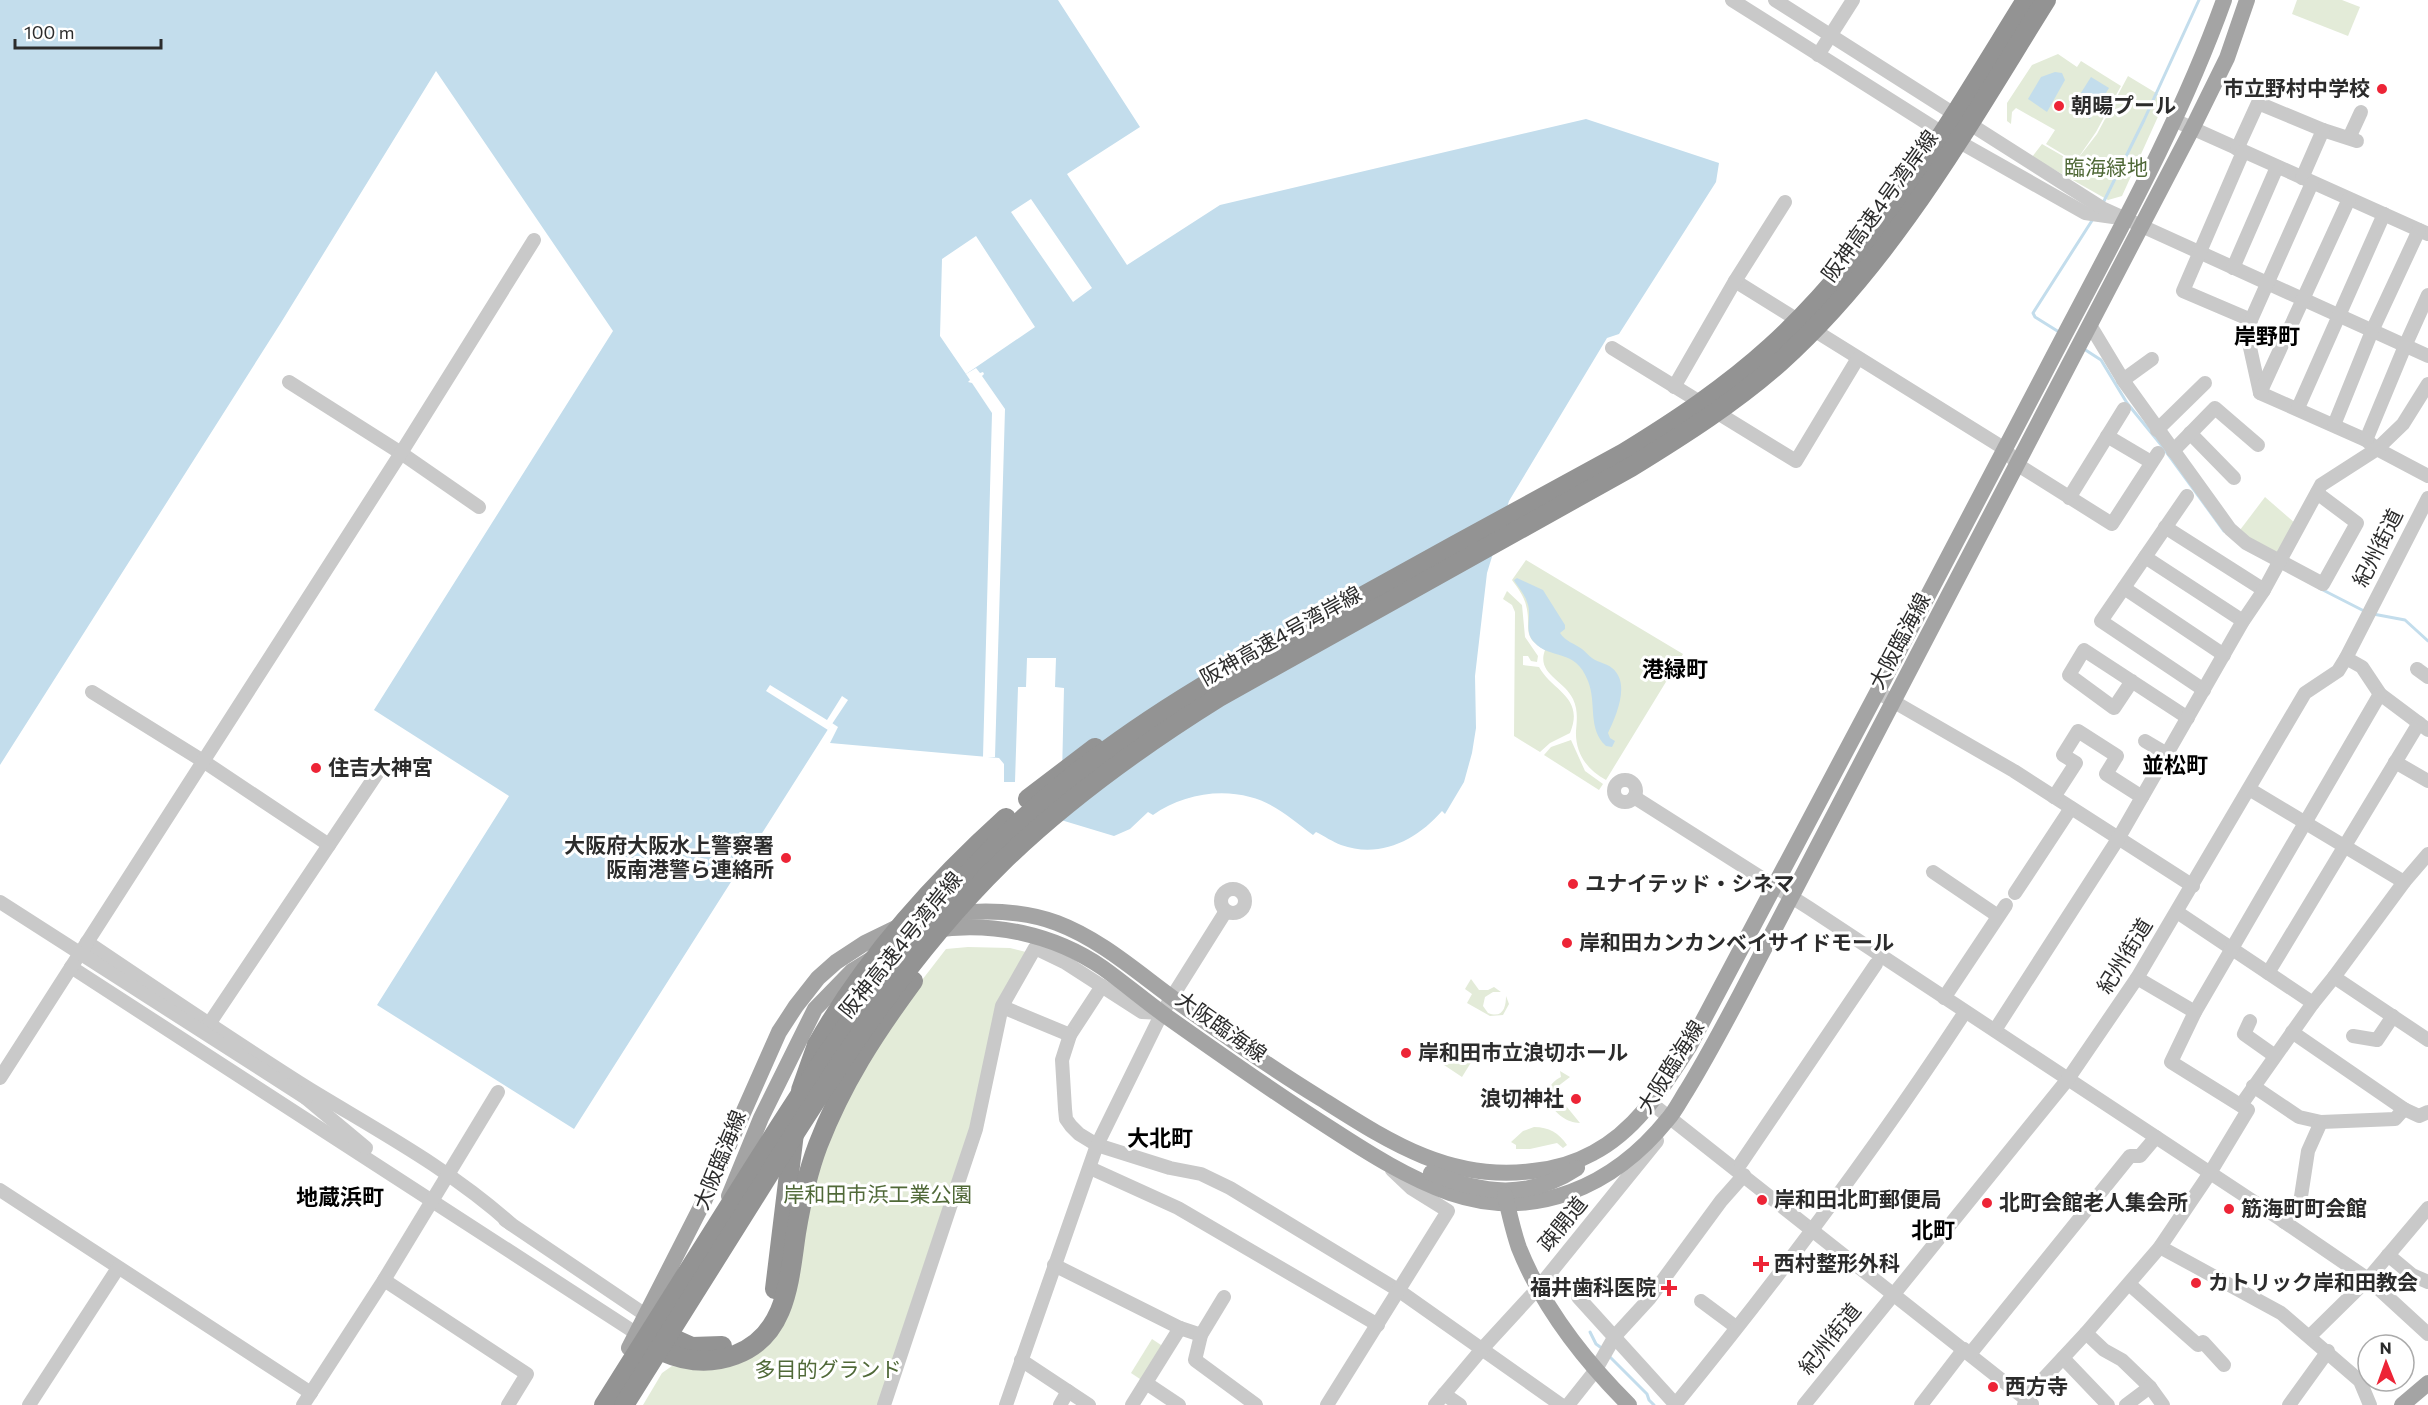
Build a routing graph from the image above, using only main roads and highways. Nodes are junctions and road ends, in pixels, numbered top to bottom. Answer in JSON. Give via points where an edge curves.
{"nodes":[{"id":1,"x":2026,"y":0,"type":"edge"},
{"id":2,"x":2046,"y":0,"type":"edge"},
{"id":3,"x":2221,"y":2,"type":"edge"},
{"id":4,"x":2245,"y":7,"type":"edge"},
{"id":5,"x":1175,"y":702,"type":"junction"},
{"id":6,"x":1052,"y":817,"type":"junction"},
{"id":7,"x":1369,"y":1129,"type":"junction"},
{"id":8,"x":1594,"y":1153,"type":"junction"},
{"id":9,"x":1505,"y":1197,"type":"junction"},
{"id":10,"x":668,"y":1345,"type":"junction"},
{"id":11,"x":2428,"y":1383,"type":"edge"},
{"id":12,"x":594,"y":1405,"type":"edge"},
{"id":13,"x":604,"y":1405,"type":"edge"},
{"id":14,"x":624,"y":1405,"type":"edge"},
{"id":15,"x":631,"y":1405,"type":"edge"},
{"id":16,"x":1629,"y":1405,"type":"edge"},
{"id":17,"x":2402,"y":1405,"type":"edge"}],
"edges":[{"from":1,"to":5,"type":"highway","name":"阪神高速4号湾岸線","bridge":true,"via":[[1930,152],[1861,250],[1796,324],[1741,373],[1624,453]]},
{"from":2,"to":6,"type":"highway","name":"阪神高速4号湾岸線","bridge":true,"via":[[1948,155],[1873,262],[1810,333],[1747,389],[1622,473],[1191,715],[1120,762]]},
{"from":3,"to":8,"type":"main road","name":"大阪臨海線","via":[[2174,120],[2124,219],[1689,1047],[1651,1103],[1626,1129]]},
{"from":4,"to":9,"type":"main road","name":"大阪臨海線","via":[[2227,58],[2192,129],[1698,1072],[1669,1118],[1618,1167],[1557,1198],[1535,1202]]},
{"from":5,"to":10,"type":"highway","bridge":true,"via":[[1111,737],[1068,767],[986,836],[894,936],[817,1045],[804,1079],[775,1288],[765,1315],[747,1335],[720,1347]]},
{"from":5,"to":13,"type":"highway","name":"阪神高速4号湾岸線","bridge":true,"via":[[1028,815],[921,925],[832,1046]]},
{"from":6,"to":10,"type":"highway","bridge":true,"via":[[977,898],[860,1056],[808,1172],[780,1315],[758,1342],[726,1358],[690,1360]]},
{"from":6,"to":14,"type":"highway","name":"阪神高速4号湾岸線","bridge":true,"via":[[1001,863],[943,926],[873,1014]]},
{"from":7,"to":8,"type":"main road","name":"大阪臨海線","via":[[1432,1160],[1500,1175],[1558,1167]]},
{"from":7,"to":9,"type":"main road","via":[[1372,1140],[1424,1171]]},
{"from":7,"to":12,"type":"main road","name":"大阪臨海線","via":[[1245,1050],[1120,958],[1056,922],[989,912],[947,914],[892,928],[836,962],[818,978],[779,1032],[705,1199],[638,1334]]},
{"from":8,"to":9,"type":"main road","via":[[1559,1179]]},
{"from":9,"to":10,"type":"main road","name":"大阪臨海線","via":[[1476,1200],[1450,1193],[1386,1164],[1295,1106],[1080,954],[1018,931],[975,927],[912,934],[852,972],[829,993],[805,1027],[761,1118],[688,1305]]},
{"from":9,"to":16,"type":"main road","via":[[1520,1248],[1538,1288],[1595,1371]]},
{"from":10,"to":15,"type":"main road","name":"大阪臨海線"},
{"from":11,"to":17,"type":"main road"}]}
